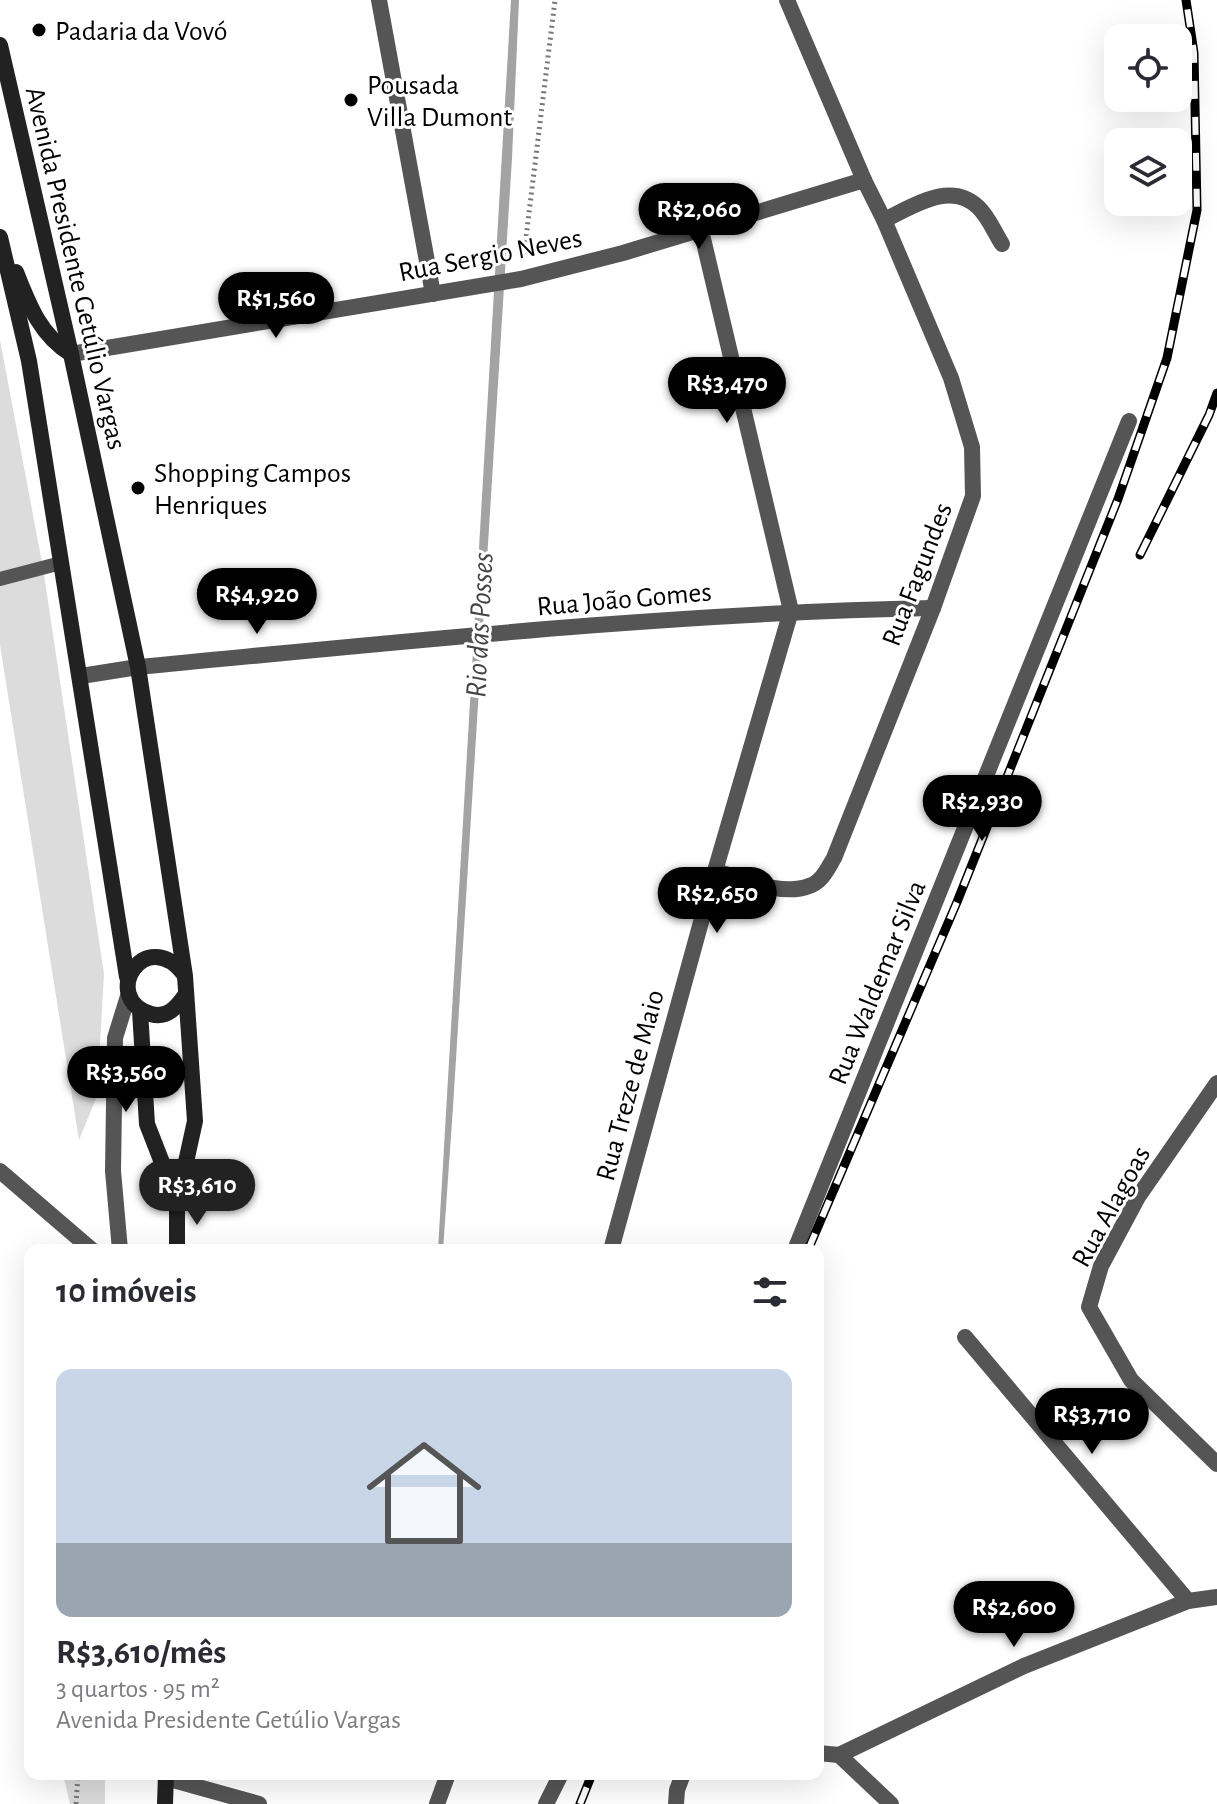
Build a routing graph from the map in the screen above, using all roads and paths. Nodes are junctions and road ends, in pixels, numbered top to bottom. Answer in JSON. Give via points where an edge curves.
{"nodes":[{"id":1,"x":379,"y":0,"type":"edge"},
{"id":2,"x":555,"y":0,"type":"edge"},
{"id":3,"x":787,"y":0,"type":"edge"},
{"id":4,"x":0,"y":45,"type":"edge"},
{"id":5,"x":864,"y":180,"type":"junction"},
{"id":6,"x":884,"y":220,"type":"junction"},
{"id":7,"x":0,"y":225,"type":"edge"},
{"id":8,"x":701,"y":230,"type":"junction"},
{"id":9,"x":0,"y":237,"type":"edge"},
{"id":10,"x":1002,"y":244,"type":"dead end"},
{"id":11,"x":514,"y":280,"type":"junction"},
{"id":12,"x":433,"y":294,"type":"junction"},
{"id":13,"x":71,"y":354,"type":"junction"},
{"id":14,"x":1129,"y":421,"type":"dead end"},
{"id":15,"x":61,"y":563,"type":"junction"},
{"id":16,"x":0,"y":579,"type":"edge"},
{"id":17,"x":933,"y":608,"type":"junction"},
{"id":18,"x":791,"y":611,"type":"junction"},
{"id":19,"x":138,"y":667,"type":"junction"},
{"id":20,"x":81,"y":676,"type":"junction"},
{"id":21,"x":715,"y":871,"type":"junction"},
{"id":22,"x":185,"y":976,"type":"junction"},
{"id":23,"x":127,"y":977,"type":"junction"},
{"id":24,"x":186,"y":994,"type":"junction"},
{"id":25,"x":128,"y":996,"type":"junction"},
{"id":26,"x":140,"y":1011,"type":"junction"},
{"id":27,"x":1217,"y":1083,"type":"edge"},
{"id":28,"x":0,"y":1171,"type":"edge"},
{"id":29,"x":177,"y":1203,"type":"junction"},
{"id":30,"x":85,"y":1244,"type":"edge"},
{"id":31,"x":119,"y":1244,"type":"edge"},
{"id":32,"x":177,"y":1244,"type":"edge"},
{"id":33,"x":613,"y":1244,"type":"edge"},
{"id":34,"x":797,"y":1244,"type":"edge"},
{"id":35,"x":965,"y":1337,"type":"dead end"},
{"id":36,"x":1217,"y":1464,"type":"edge"},
{"id":37,"x":1217,"y":1597,"type":"edge"},
{"id":38,"x":1188,"y":1601,"type":"junction"},
{"id":39,"x":824,"y":1754,"type":"edge"},
{"id":40,"x":839,"y":1755,"type":"junction"},
{"id":41,"x":78,"y":1780,"type":"edge"},
{"id":42,"x":166,"y":1780,"type":"edge"},
{"id":43,"x":179,"y":1780,"type":"edge"},
{"id":44,"x":446,"y":1780,"type":"edge"},
{"id":45,"x":558,"y":1780,"type":"edge"},
{"id":46,"x":681,"y":1780,"type":"edge"},
{"id":47,"x":76,"y":1804,"type":"edge"},
{"id":48,"x":165,"y":1804,"type":"edge"},
{"id":49,"x":259,"y":1804,"type":"edge"},
{"id":50,"x":437,"y":1804,"type":"edge"},
{"id":51,"x":546,"y":1804,"type":"edge"},
{"id":52,"x":676,"y":1804,"type":"edge"},
{"id":53,"x":891,"y":1804,"type":"edge"}],
"edges":[{"from":1,"to":12,"type":"street"},
{"from":2,"to":11,"type":"path"},
{"from":3,"to":5,"type":"street","name":"Rua Fagundes"},
{"from":4,"to":13,"type":"main road","name":"Avenida Presidente Getúlio Vargas"},
{"from":5,"to":6,"type":"street","name":"Rua Fagundes"},
{"from":5,"to":8,"type":"street","name":"Rua Sergio Neves"},
{"from":6,"to":10,"type":"street","via":[[941,195],[959,196],[978,207]]},
{"from":6,"to":17,"type":"street","name":"Rua Fagundes","via":[[951,378],[972,447],[973,496]]},
{"from":7,"to":13,"type":"main road","via":[[38,321],[53,343]]},
{"from":8,"to":11,"type":"street","name":"Rua Sergio Neves"},
{"from":8,"to":18,"type":"street"},
{"from":9,"to":15,"type":"main road","via":[[29,361]]},
{"from":11,"to":12,"type":"street","name":"Rua Sergio Neves"},
{"from":12,"to":13,"type":"street","name":"Rua Sergio Neves"},
{"from":13,"to":19,"type":"main road","name":"Avenida Presidente Getúlio Vargas"},
{"from":14,"to":34,"type":"street","name":"Rua Waldemar Silva"},
{"from":15,"to":16,"type":"lane"},
{"from":15,"to":20,"type":"main road"},
{"from":17,"to":18,"type":"street","name":"Rua João Gomes"},
{"from":17,"to":21,"type":"street","name":"Rua Fagundes","via":[[824,875],[811,886],[793,889]]},
{"from":18,"to":19,"type":"street","name":"Rua João Gomes"},
{"from":18,"to":21,"type":"street","name":"Rua Treze de Maio"},
{"from":19,"to":20,"type":"street","name":"Rua João Gomes"},
{"from":19,"to":22,"type":"main road","name":"Avenida Presidente Getúlio Vargas"},
{"from":20,"to":23,"type":"main road"},
{"from":21,"to":33,"type":"street","name":"Rua Treze de Maio"},
{"from":22,"to":23,"type":"main road","via":[[174,961],[156,956],[138,962]]},
{"from":22,"to":24,"type":"main road"},
{"from":23,"to":25,"type":"main road"},
{"from":24,"to":26,"type":"main road","via":[[175,1010],[158,1016]]},
{"from":24,"to":29,"type":"main road","via":[[195,1121]]},
{"from":25,"to":26,"type":"main road"},
{"from":25,"to":31,"type":"street","via":[[115,1038],[113,1171]]},
{"from":26,"to":29,"type":"main road","via":[[147,1124]]},
{"from":27,"to":36,"type":"street","name":"Rua Alagoas","via":[[1138,1197],[1101,1266],[1089,1307],[1131,1380]]},
{"from":28,"to":30,"type":"street"},
{"from":29,"to":32,"type":"main road"},
{"from":35,"to":38,"type":"street"},
{"from":37,"to":38,"type":"street"},
{"from":38,"to":40,"type":"street","via":[[1024,1666]]},
{"from":39,"to":40,"type":"street"},
{"from":40,"to":53,"type":"street"},
{"from":41,"to":47,"type":"path"},
{"from":42,"to":48,"type":"main road"},
{"from":43,"to":49,"type":"street"},
{"from":44,"to":50,"type":"street"},
{"from":45,"to":51,"type":"street"},
{"from":46,"to":52,"type":"street"}]}
